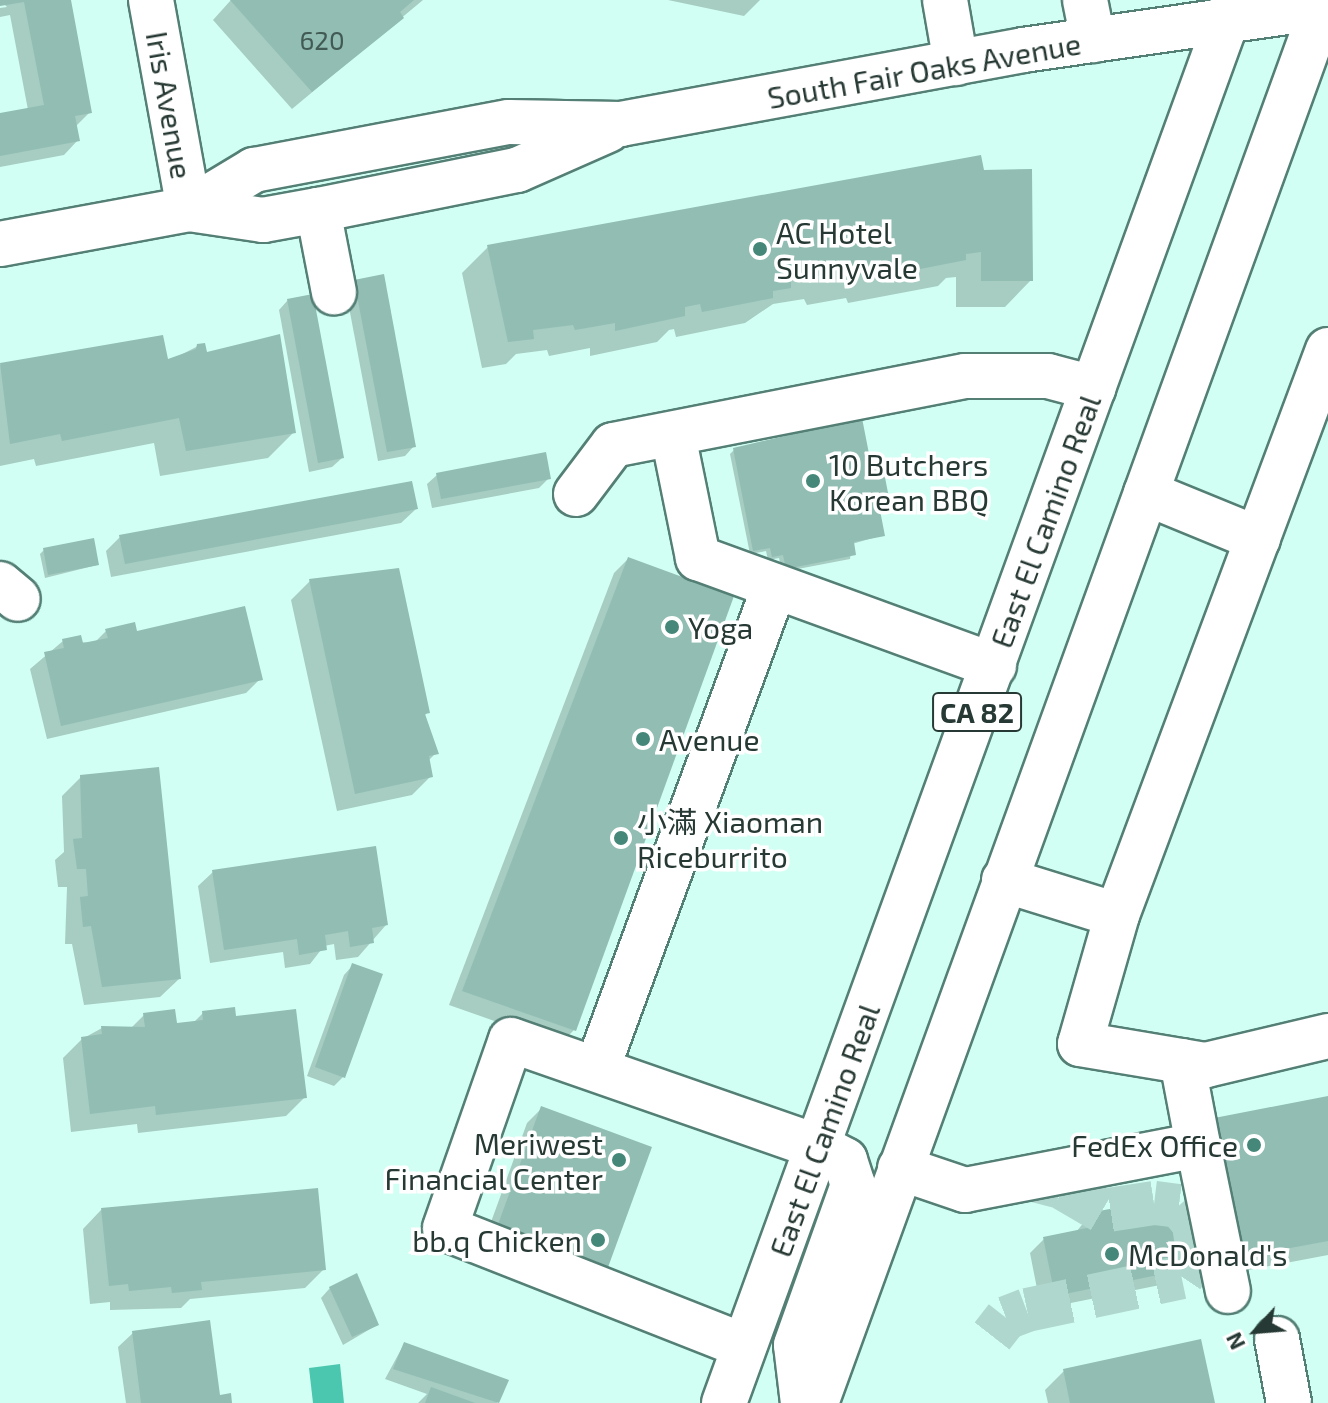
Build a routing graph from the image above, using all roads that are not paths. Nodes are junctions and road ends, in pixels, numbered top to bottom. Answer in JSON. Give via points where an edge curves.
{"nodes":[{"id":1,"x":151,"y":0,"type":"edge"},
{"id":2,"x":945,"y":0,"type":"edge"},
{"id":3,"x":1325,"y":4,"type":"edge"},
{"id":4,"x":1230,"y":10,"type":"edge"},
{"id":5,"x":1089,"y":20,"type":"edge"},
{"id":6,"x":956,"y":63,"type":"junction"},
{"id":7,"x":621,"y":124,"type":"junction"},
{"id":8,"x":189,"y":209,"type":"junction"},
{"id":9,"x":318,"y":210,"type":"junction"},
{"id":10,"x":0,"y":244,"type":"edge"},
{"id":11,"x":334,"y":292,"type":"dead end"},
{"id":12,"x":1328,"y":350,"type":"edge"},
{"id":13,"x":1093,"y":388,"type":"junction"},
{"id":14,"x":673,"y":435,"type":"junction"},
{"id":15,"x":1146,"y":493,"type":"junction"},
{"id":16,"x":576,"y":494,"type":"dead end"},
{"id":17,"x":1258,"y":539,"type":"junction"},
{"id":18,"x":774,"y":588,"type":"junction"},
{"id":19,"x":994,"y":666,"type":"junction"},
{"id":20,"x":1004,"y":880,"type":"junction"},
{"id":21,"x":1117,"y":915,"type":"junction"},
{"id":22,"x":1328,"y":1036,"type":"edge"},
{"id":23,"x":1182,"y":1061,"type":"junction"},
{"id":24,"x":597,"y":1069,"type":"junction"},
{"id":25,"x":1198,"y":1145,"type":"junction"},
{"id":26,"x":819,"y":1147,"type":"junction"},
{"id":27,"x":900,"y":1168,"type":"junction"},
{"id":28,"x":1228,"y":1291,"type":"dead end"},
{"id":29,"x":1277,"y":1339,"type":"dead end"},
{"id":30,"x":744,"y":1346,"type":"junction"},
{"id":31,"x":724,"y":1403,"type":"edge"},
{"id":32,"x":803,"y":1403,"type":"edge"},
{"id":33,"x":816,"y":1403,"type":"edge"},
{"id":34,"x":1289,"y":1403,"type":"edge"}],
"edges":[{"from":1,"to":8,"type":"main road","name":"Iris Avenue"},
{"from":2,"to":6,"type":"main road"},
{"from":3,"to":4,"type":"main road","name":"South Fair Oaks Avenue"},
{"from":3,"to":15,"type":"main road","number":"CA 82"},
{"from":4,"to":5,"type":"main road","name":"South Fair Oaks Avenue"},
{"from":4,"to":13,"type":"main road","name":"East El Camino Real","number":"CA 82"},
{"from":5,"to":6,"type":"main road","name":"South Fair Oaks Avenue"},
{"from":6,"to":7,"type":"main road","name":"South Fair Oaks Avenue"},
{"from":7,"to":8,"type":"main road","name":"South Fair Oaks Avenue","via":[[509,122],[254,170]]},
{"from":7,"to":9,"type":"main road","name":"South Fair Oaks Avenue","via":[[517,170]]},
{"from":8,"to":9,"type":"main road","name":"South Fair Oaks Avenue","via":[[263,220]]},
{"from":8,"to":10,"type":"main road","name":"South Fair Oaks Avenue"},
{"from":9,"to":11,"type":"main road"},
{"from":12,"to":17,"type":"main road"},
{"from":13,"to":14,"type":"main road","via":[[1048,376],[965,376]]},
{"from":13,"to":19,"type":"main road","name":"East El Camino Real","number":"CA 82"},
{"from":14,"to":16,"type":"main road","via":[[613,445]]},
{"from":14,"to":18,"type":"main road","via":[[698,558]]},
{"from":15,"to":17,"type":"main road"},
{"from":15,"to":20,"type":"main road","number":"CA 82"},
{"from":17,"to":21,"type":"main road"},
{"from":18,"to":19,"type":"main road"},
{"from":18,"to":24,"type":"main road"},
{"from":19,"to":26,"type":"main road","name":"East El Camino Real","number":"CA 82"},
{"from":20,"to":21,"type":"main road"},
{"from":20,"to":27,"type":"main road","number":"CA 82"},
{"from":21,"to":23,"type":"main road","via":[[1080,1044]]},
{"from":22,"to":23,"type":"main road","via":[[1206,1065]]},
{"from":23,"to":25,"type":"main road"},
{"from":24,"to":26,"type":"main road"},
{"from":24,"to":30,"type":"main road","via":[[511,1040],[445,1228]]},
{"from":25,"to":27,"type":"main road","via":[[965,1190]]},
{"from":25,"to":28,"type":"main road"},
{"from":26,"to":30,"type":"main road","name":"East El Camino Real","number":"CA 82"},
{"from":26,"to":32,"type":"main road","via":[[845,1160],[853,1185],[796,1345]]},
{"from":27,"to":33,"type":"main road","number":"CA 82"},
{"from":29,"to":34,"type":"main road"},
{"from":30,"to":31,"type":"main road","name":"East El Camino Real","number":"CA 82"}]}
